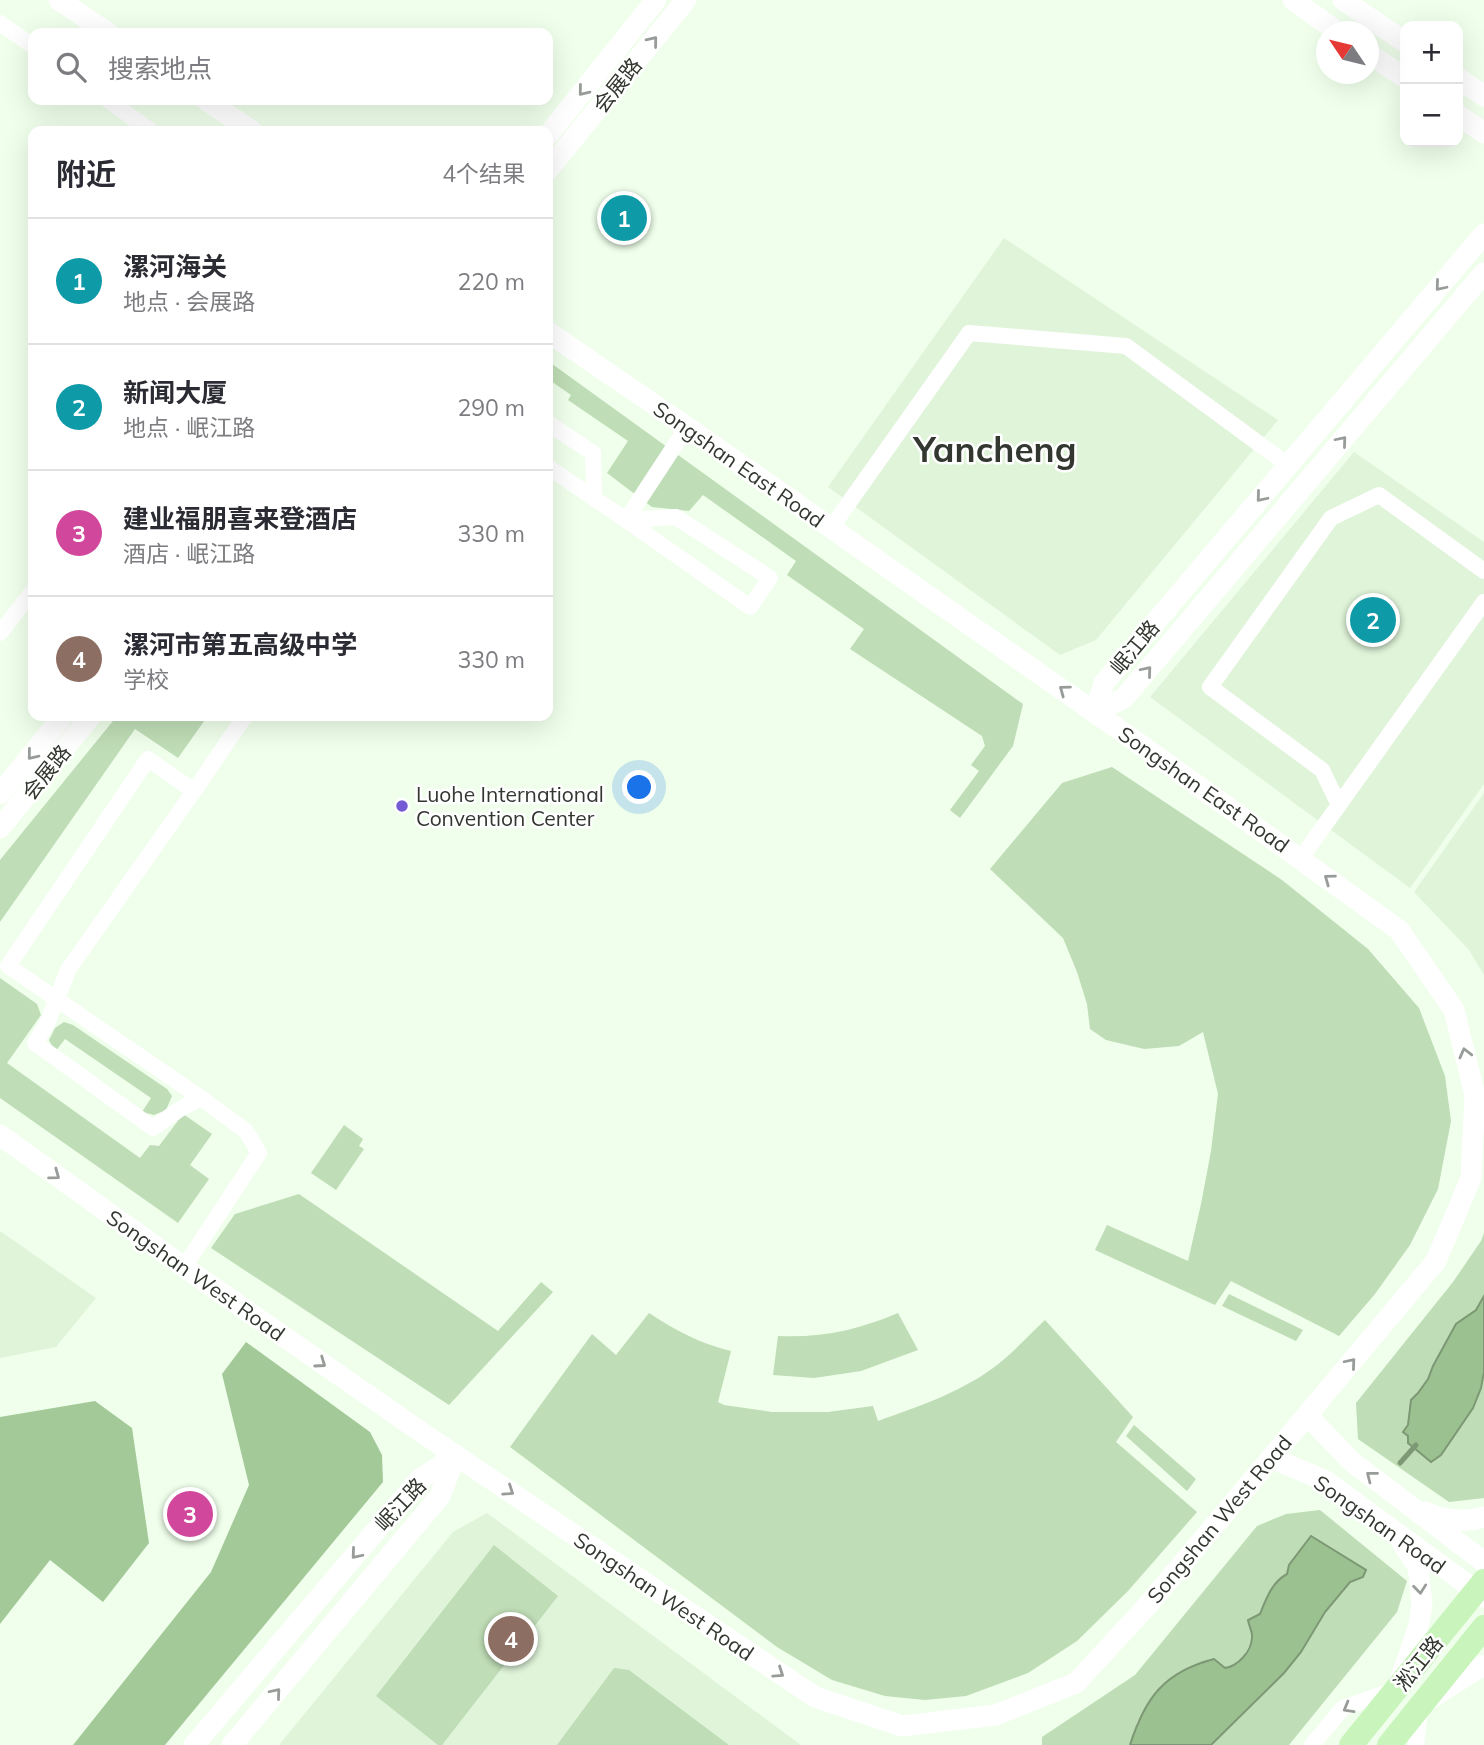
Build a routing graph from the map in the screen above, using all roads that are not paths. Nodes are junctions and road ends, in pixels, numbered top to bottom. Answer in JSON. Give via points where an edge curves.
{"nodes":[{"id":1,"x":59,"y":0,"type":"edge"},
{"id":2,"x":656,"y":0,"type":"edge"},
{"id":3,"x":686,"y":0,"type":"edge"},
{"id":4,"x":1293,"y":0,"type":"edge"},
{"id":5,"x":1343,"y":0,"type":"edge"},
{"id":6,"x":1323,"y":21,"type":"edge"},
{"id":7,"x":0,"y":23,"type":"edge"},
{"id":8,"x":101,"y":28,"type":"edge"},
{"id":9,"x":1400,"y":40,"type":"edge"},
{"id":10,"x":28,"y":43,"type":"edge"},
{"id":11,"x":1379,"y":60,"type":"edge"},
{"id":12,"x":1400,"y":75,"type":"edge"},
{"id":13,"x":1463,"y":81,"type":"edge"},
{"id":14,"x":1484,"y":96,"type":"edge"},
{"id":15,"x":115,"y":105,"type":"edge"},
{"id":16,"x":214,"y":105,"type":"edge"},
{"id":17,"x":1463,"y":119,"type":"edge"},
{"id":18,"x":144,"y":126,"type":"edge"},
{"id":19,"x":245,"y":126,"type":"edge"},
{"id":20,"x":553,"y":129,"type":"edge"},
{"id":21,"x":1484,"y":134,"type":"edge"},
{"id":22,"x":553,"y":164,"type":"edge"},
{"id":23,"x":1484,"y":234,"type":"edge"},
{"id":24,"x":1484,"y":273,"type":"edge"},
{"id":25,"x":553,"y":335,"type":"edge"},
{"id":26,"x":553,"y":426,"type":"edge"},
{"id":27,"x":687,"y":427,"type":"junction"},
{"id":28,"x":1288,"y":465,"type":"junction"},
{"id":29,"x":553,"y":470,"type":"edge"},
{"id":30,"x":594,"y":498,"type":"junction"},
{"id":31,"x":626,"y":520,"type":"junction"},
{"id":32,"x":831,"y":528,"type":"junction"},
{"id":33,"x":1484,"y":571,"type":"edge"},
{"id":34,"x":28,"y":597,"type":"edge"},
{"id":35,"x":1484,"y":602,"type":"edge"},
{"id":36,"x":0,"y":633,"type":"edge"},
{"id":37,"x":1095,"y":713,"type":"junction"},
{"id":38,"x":59,"y":721,"type":"edge"},
{"id":39,"x":88,"y":721,"type":"edge"},
{"id":40,"x":242,"y":721,"type":"edge"},
{"id":41,"x":194,"y":790,"type":"junction"},
{"id":42,"x":0,"y":794,"type":"edge"},
{"id":43,"x":1339,"y":805,"type":"junction"},
{"id":44,"x":0,"y":828,"type":"edge"},
{"id":45,"x":1301,"y":858,"type":"junction"},
{"id":46,"x":56,"y":1000,"type":"junction"},
{"id":47,"x":201,"y":1098,"type":"junction"},
{"id":48,"x":0,"y":1135,"type":"edge"},
{"id":49,"x":184,"y":1267,"type":"junction"},
{"id":50,"x":1307,"y":1415,"type":"junction"},
{"id":51,"x":456,"y":1455,"type":"junction"},
{"id":52,"x":1271,"y":1458,"type":"junction"},
{"id":53,"x":1410,"y":1507,"type":"junction"},
{"id":54,"x":1484,"y":1517,"type":"edge"},
{"id":55,"x":1393,"y":1529,"type":"junction"},
{"id":56,"x":1484,"y":1562,"type":"edge"},
{"id":57,"x":1481,"y":1590,"type":"edge"},
{"id":58,"x":1484,"y":1628,"type":"edge"},
{"id":59,"x":1484,"y":1665,"type":"edge"},
{"id":60,"x":1396,"y":1690,"type":"junction"},
{"id":61,"x":1420,"y":1705,"type":"junction"},
{"id":62,"x":194,"y":1745,"type":"edge"},
{"id":63,"x":232,"y":1745,"type":"edge"},
{"id":64,"x":1312,"y":1745,"type":"edge"},
{"id":65,"x":1351,"y":1745,"type":"edge"},
{"id":66,"x":1389,"y":1745,"type":"edge"},
{"id":67,"x":1416,"y":1745,"type":"edge"}],
"edges":[{"from":1,"to":8,"type":"main road"},
{"from":2,"to":20,"type":"main road","name":"会展路","one_way":true},
{"from":22,"to":3,"type":"main road","name":"会展路","one_way":true},
{"from":4,"to":6,"type":"main road"},
{"from":5,"to":9,"type":"main road"},
{"from":7,"to":10,"type":"street"},
{"from":11,"to":12,"type":"main road"},
{"from":13,"to":14,"type":"main road"},
{"from":15,"to":18,"type":"street"},
{"from":16,"to":19,"type":"main road"},
{"from":17,"to":21,"type":"main road"},
{"from":23,"to":28,"type":"main road","name":"岷江路","one_way":true},
{"from":37,"to":24,"type":"main road","name":"岷江路","one_way":true,"via":[[1124,698]]},
{"from":25,"to":27,"type":"main road","name":"Songshan East Road"},
{"from":26,"to":30,"type":"street","via":[[593,453]]},
{"from":27,"to":31,"type":"street"},
{"from":27,"to":32,"type":"main road","name":"Songshan East Road"},
{"from":28,"to":32,"type":"street","via":[[1126,346],[969,333]]},
{"from":28,"to":37,"type":"main road","name":"岷江路","one_way":true,"via":[[1104,683]]},
{"from":29,"to":30,"type":"street"},
{"from":30,"to":31,"type":"street"},
{"from":31,"to":31,"type":"street","via":[[677,517],[770,578],[750,607]]},
{"from":37,"to":32,"type":"main road","name":"Songshan East Road","one_way":true},
{"from":33,"to":43,"type":"street","via":[[1380,495],[1331,518],[1210,687],[1322,770]]},
{"from":34,"to":36,"type":"street"},
{"from":35,"to":43,"type":"street"},
{"from":37,"to":45,"type":"main road","name":"Songshan East Road"},
{"from":38,"to":42,"type":"main road","name":"会展路","one_way":true},
{"from":39,"to":44,"type":"main road","name":"会展路"},
{"from":40,"to":41,"type":"street"},
{"from":41,"to":46,"type":"street","via":[[68,970]]},
{"from":41,"to":46,"type":"street","via":[[148,759],[8,966]]},
{"from":43,"to":45,"type":"street"},
{"from":50,"to":45,"type":"main road","name":"Songshan East Road","one_way":true,"via":[[1436,1261],[1471,1178],[1475,1095],[1454,1010],[1399,930]]},
{"from":46,"to":47,"type":"street"},
{"from":46,"to":47,"type":"street","via":[[35,1043],[153,1128]]},
{"from":47,"to":49,"type":"street","via":[[246,1131],[259,1153]]},
{"from":48,"to":49,"type":"main road","name":"Songshan West Road","one_way":true},
{"from":49,"to":51,"type":"main road","name":"Songshan West Road","one_way":true},
{"from":50,"to":52,"type":"main road","name":"Songshan West Road"},
{"from":53,"to":50,"type":"main road","name":"Songshan Road","one_way":true,"via":[[1351,1461]]},
{"from":51,"to":52,"type":"main road","name":"Songshan West Road","one_way":true,"via":[[815,1697],[902,1726],[996,1715],[1076,1683]]},
{"from":51,"to":62,"type":"main road","name":"岷江路","one_way":true,"via":[[419,1480]]},
{"from":63,"to":51,"type":"main road","name":"岷江路","one_way":true,"via":[[440,1496]]},
{"from":52,"to":55,"type":"main road","name":"Songshan Road","via":[[1326,1481]]},
{"from":53,"to":54,"type":"main road","via":[[1436,1517],[1473,1521]]},
{"from":53,"to":56,"type":"main road","name":"Songshan Road"},
{"from":55,"to":57,"type":"main road","name":"Songshan Road"},
{"from":55,"to":60,"type":"main road","one_way":true,"via":[[1418,1567],[1422,1605]]},
{"from":57,"to":60,"type":"main road","name":"淞江路"},
{"from":58,"to":61,"type":"main road","name":"淞江路"},
{"from":59,"to":61,"type":"main road"},
{"from":60,"to":64,"type":"street","one_way":true,"via":[[1343,1707]]},
{"from":60,"to":65,"type":"main road","name":"淞江路"},
{"from":61,"to":66,"type":"main road","name":"淞江路"},
{"from":61,"to":67,"type":"street"}]}
